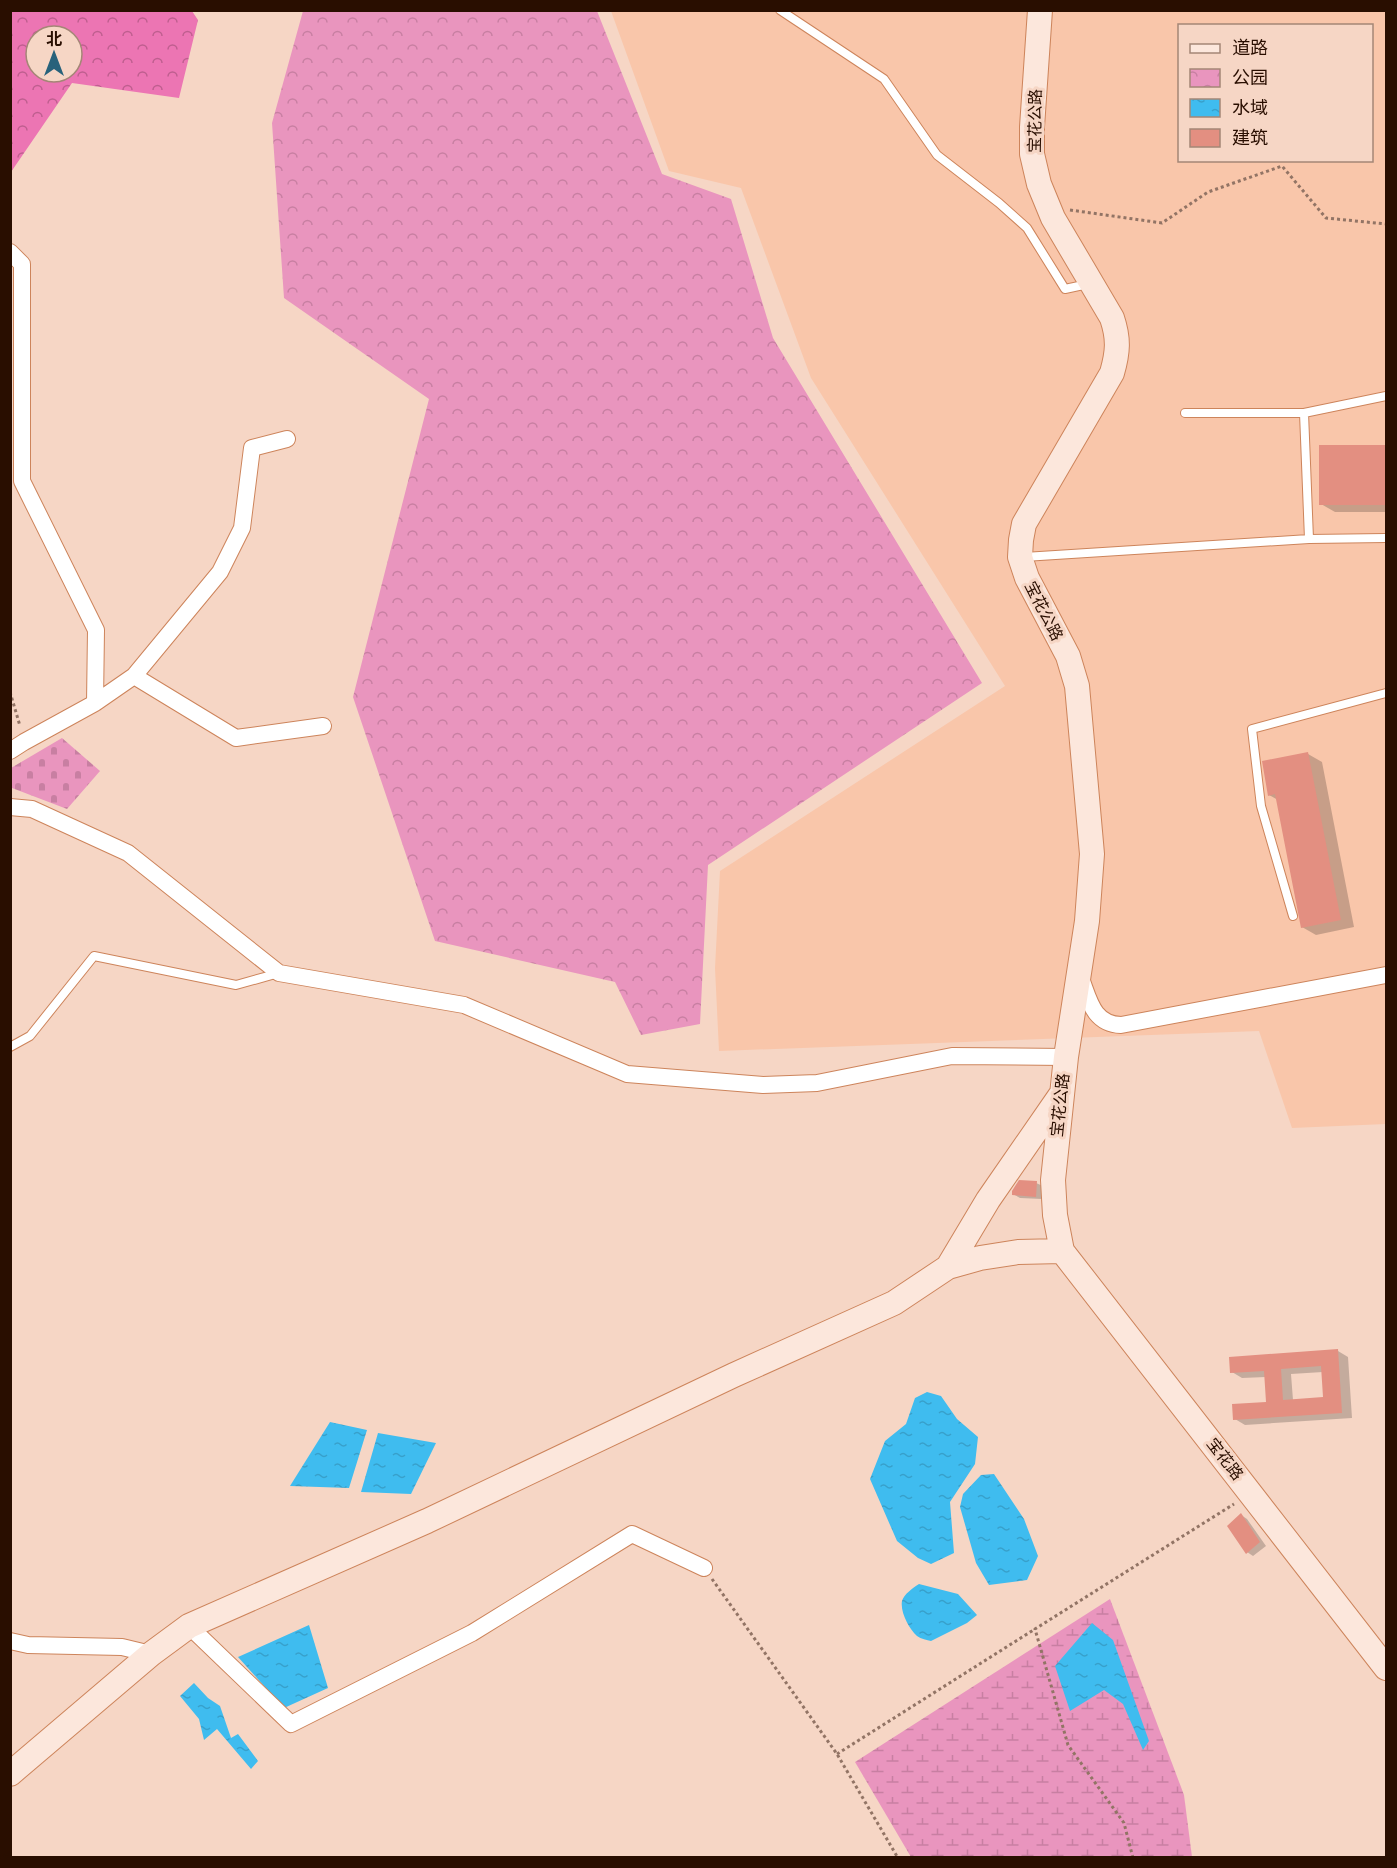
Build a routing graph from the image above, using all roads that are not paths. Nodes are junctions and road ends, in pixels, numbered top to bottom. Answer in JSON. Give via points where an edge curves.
{"nodes":[{"id":1,"x":780,"y":10,"type":"edge"},
{"id":2,"x":1040,"y":10,"type":"edge"},
{"id":3,"x":10,"y":252,"type":"edge"},
{"id":4,"x":1092,"y":283,"type":"junction"},
{"id":5,"x":1386,"y":396,"type":"edge"},
{"id":6,"x":1185,"y":413,"type":"dead end"},
{"id":7,"x":1304,"y":413,"type":"junction"},
{"id":8,"x":287,"y":439,"type":"dead end"},
{"id":9,"x":1386,"y":538,"type":"edge"},
{"id":10,"x":1309,"y":539,"type":"junction"},
{"id":11,"x":1020,"y":557,"type":"junction"},
{"id":12,"x":134,"y":676,"type":"junction"},
{"id":13,"x":1386,"y":693,"type":"edge"},
{"id":14,"x":95,"y":703,"type":"junction"},
{"id":15,"x":323,"y":726,"type":"dead end"},
{"id":16,"x":17,"y":747,"type":"edge"},
{"id":17,"x":10,"y":807,"type":"edge"},
{"id":18,"x":1293,"y":916,"type":"dead end"},
{"id":19,"x":279,"y":973,"type":"junction"},
{"id":20,"x":1079,"y":973,"type":"junction"},
{"id":21,"x":1386,"y":975,"type":"edge"},
{"id":22,"x":10,"y":1047,"type":"edge"},
{"id":23,"x":1066,"y":1057,"type":"junction"},
{"id":24,"x":1061,"y":1093,"type":"junction"},
{"id":25,"x":1062,"y":1251,"type":"junction"},
{"id":26,"x":948,"y":1267,"type":"junction"},
{"id":27,"x":704,"y":1568,"type":"road end"},
{"id":28,"x":189,"y":1626,"type":"junction"},
{"id":29,"x":10,"y":1641,"type":"edge"},
{"id":30,"x":151,"y":1654,"type":"junction"},
{"id":31,"x":1386,"y":1668,"type":"edge"},
{"id":32,"x":10,"y":1774,"type":"edge"}],
"edges":[{"from":1,"to":4,"type":"lane","via":[[884,79],[937,156],[1028,228],[1065,289]]},
{"from":2,"to":4,"type":"street","name":"宝花公路","via":[[1032,154],[1049,207]]},
{"from":3,"to":14,"type":"street","via":[[22,264],[22,481],[96,630]]},
{"from":4,"to":11,"type":"street","name":"宝花公路","via":[[1118,335],[1117,356],[1112,373],[1024,524]]},
{"from":5,"to":7,"type":"lane"},
{"from":6,"to":7,"type":"lane"},
{"from":7,"to":10,"type":"lane"},
{"from":8,"to":12,"type":"street","via":[[252,448],[242,528],[220,572]]},
{"from":9,"to":10,"type":"lane"},
{"from":10,"to":11,"type":"lane"},
{"from":11,"to":20,"type":"street","name":"宝花公路","via":[[1068,656],[1077,686],[1092,854]]},
{"from":12,"to":14,"type":"street"},
{"from":12,"to":15,"type":"street","via":[[236,738]]},
{"from":13,"to":18,"type":"lane","via":[[1252,729],[1261,806]]},
{"from":14,"to":16,"type":"street"},
{"from":17,"to":19,"type":"street","via":[[32,809],[128,853]]},
{"from":19,"to":22,"type":"lane","via":[[236,985],[94,956],[30,1036]]},
{"from":19,"to":23,"type":"street","via":[[464,1005],[627,1074],[763,1085],[817,1083],[952,1056]]},
{"from":20,"to":21,"type":"street","via":[[1095,1014],[1108,1025]]},
{"from":20,"to":23,"type":"street","name":"宝花公路"},
{"from":23,"to":24,"type":"street","name":"宝花公路"},
{"from":24,"to":25,"type":"street","name":"宝花公路","via":[[1053,1180]]},
{"from":24,"to":26,"type":"street"},
{"from":25,"to":26,"type":"street","via":[[1018,1252]]},
{"from":25,"to":31,"type":"street","name":"宝花路"},
{"from":26,"to":28,"type":"street","via":[[894,1303],[427,1521]]},
{"from":27,"to":28,"type":"street","via":[[632,1534],[472,1633],[291,1724]]},
{"from":28,"to":30,"type":"street"},
{"from":29,"to":30,"type":"street","via":[[28,1646],[123,1647]]},
{"from":30,"to":32,"type":"street"}]}
